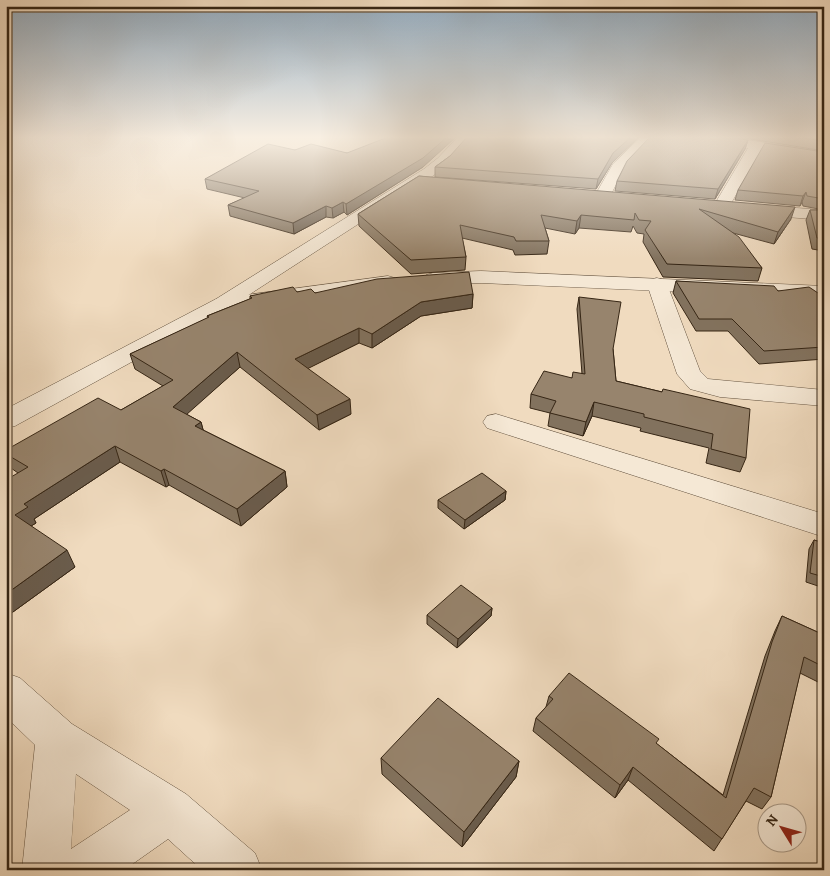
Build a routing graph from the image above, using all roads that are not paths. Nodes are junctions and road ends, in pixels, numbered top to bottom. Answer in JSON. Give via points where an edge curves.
{"nodes":[{"id":1,"x":420,"y":178,"type":"edge"},
{"id":2,"x":612,"y":178,"type":"edge"},
{"id":3,"x":738,"y":178,"type":"edge"},
{"id":4,"x":416,"y":181,"type":"junction"},
{"id":5,"x":444,"y":183,"type":"edge"},
{"id":6,"x":584,"y":196,"type":"edge"},
{"id":7,"x":602,"y":197,"type":"junction"},
{"id":8,"x":620,"y":199,"type":"edge"},
{"id":9,"x":703,"y":206,"type":"edge"},
{"id":10,"x":721,"y":207,"type":"junction"},
{"id":11,"x":824,"y":215,"type":"edge"},
{"id":12,"x":657,"y":284,"type":"junction"},
{"id":13,"x":824,"y":292,"type":"edge"},
{"id":14,"x":223,"y":303,"type":"junction"},
{"id":15,"x":824,"y":398,"type":"edge"},
{"id":16,"x":6,"y":420,"type":"edge"},
{"id":17,"x":496,"y":422,"type":"dead end"},
{"id":18,"x":824,"y":526,"type":"edge"},
{"id":19,"x":6,"y":691,"type":"edge"},
{"id":20,"x":57,"y":738,"type":"junction"},
{"id":21,"x":170,"y":810,"type":"junction"},
{"id":22,"x":46,"y":870,"type":"edge"},
{"id":23,"x":83,"y":870,"type":"edge"},
{"id":24,"x":238,"y":870,"type":"edge"}],
"edges":[{"from":1,"to":4,"type":"street"},
{"from":2,"to":7,"type":"street"},
{"from":3,"to":10,"type":"street"},
{"from":4,"to":5,"type":"street"},
{"from":4,"to":14,"type":"street"},
{"from":6,"to":7,"type":"street"},
{"from":7,"to":8,"type":"street"},
{"from":9,"to":10,"type":"street"},
{"from":10,"to":11,"type":"street"},
{"from":12,"to":13,"type":"street"},
{"from":12,"to":14,"type":"street","via":[[481,277],[410,280]]},
{"from":12,"to":15,"type":"street","via":[[689,374],[699,384],[720,389]]},
{"from":14,"to":16,"type":"street"},
{"from":17,"to":18,"type":"street"},
{"from":19,"to":20,"type":"street"},
{"from":20,"to":21,"type":"street"},
{"from":20,"to":22,"type":"street"},
{"from":21,"to":23,"type":"street"},
{"from":21,"to":24,"type":"street"}]}
